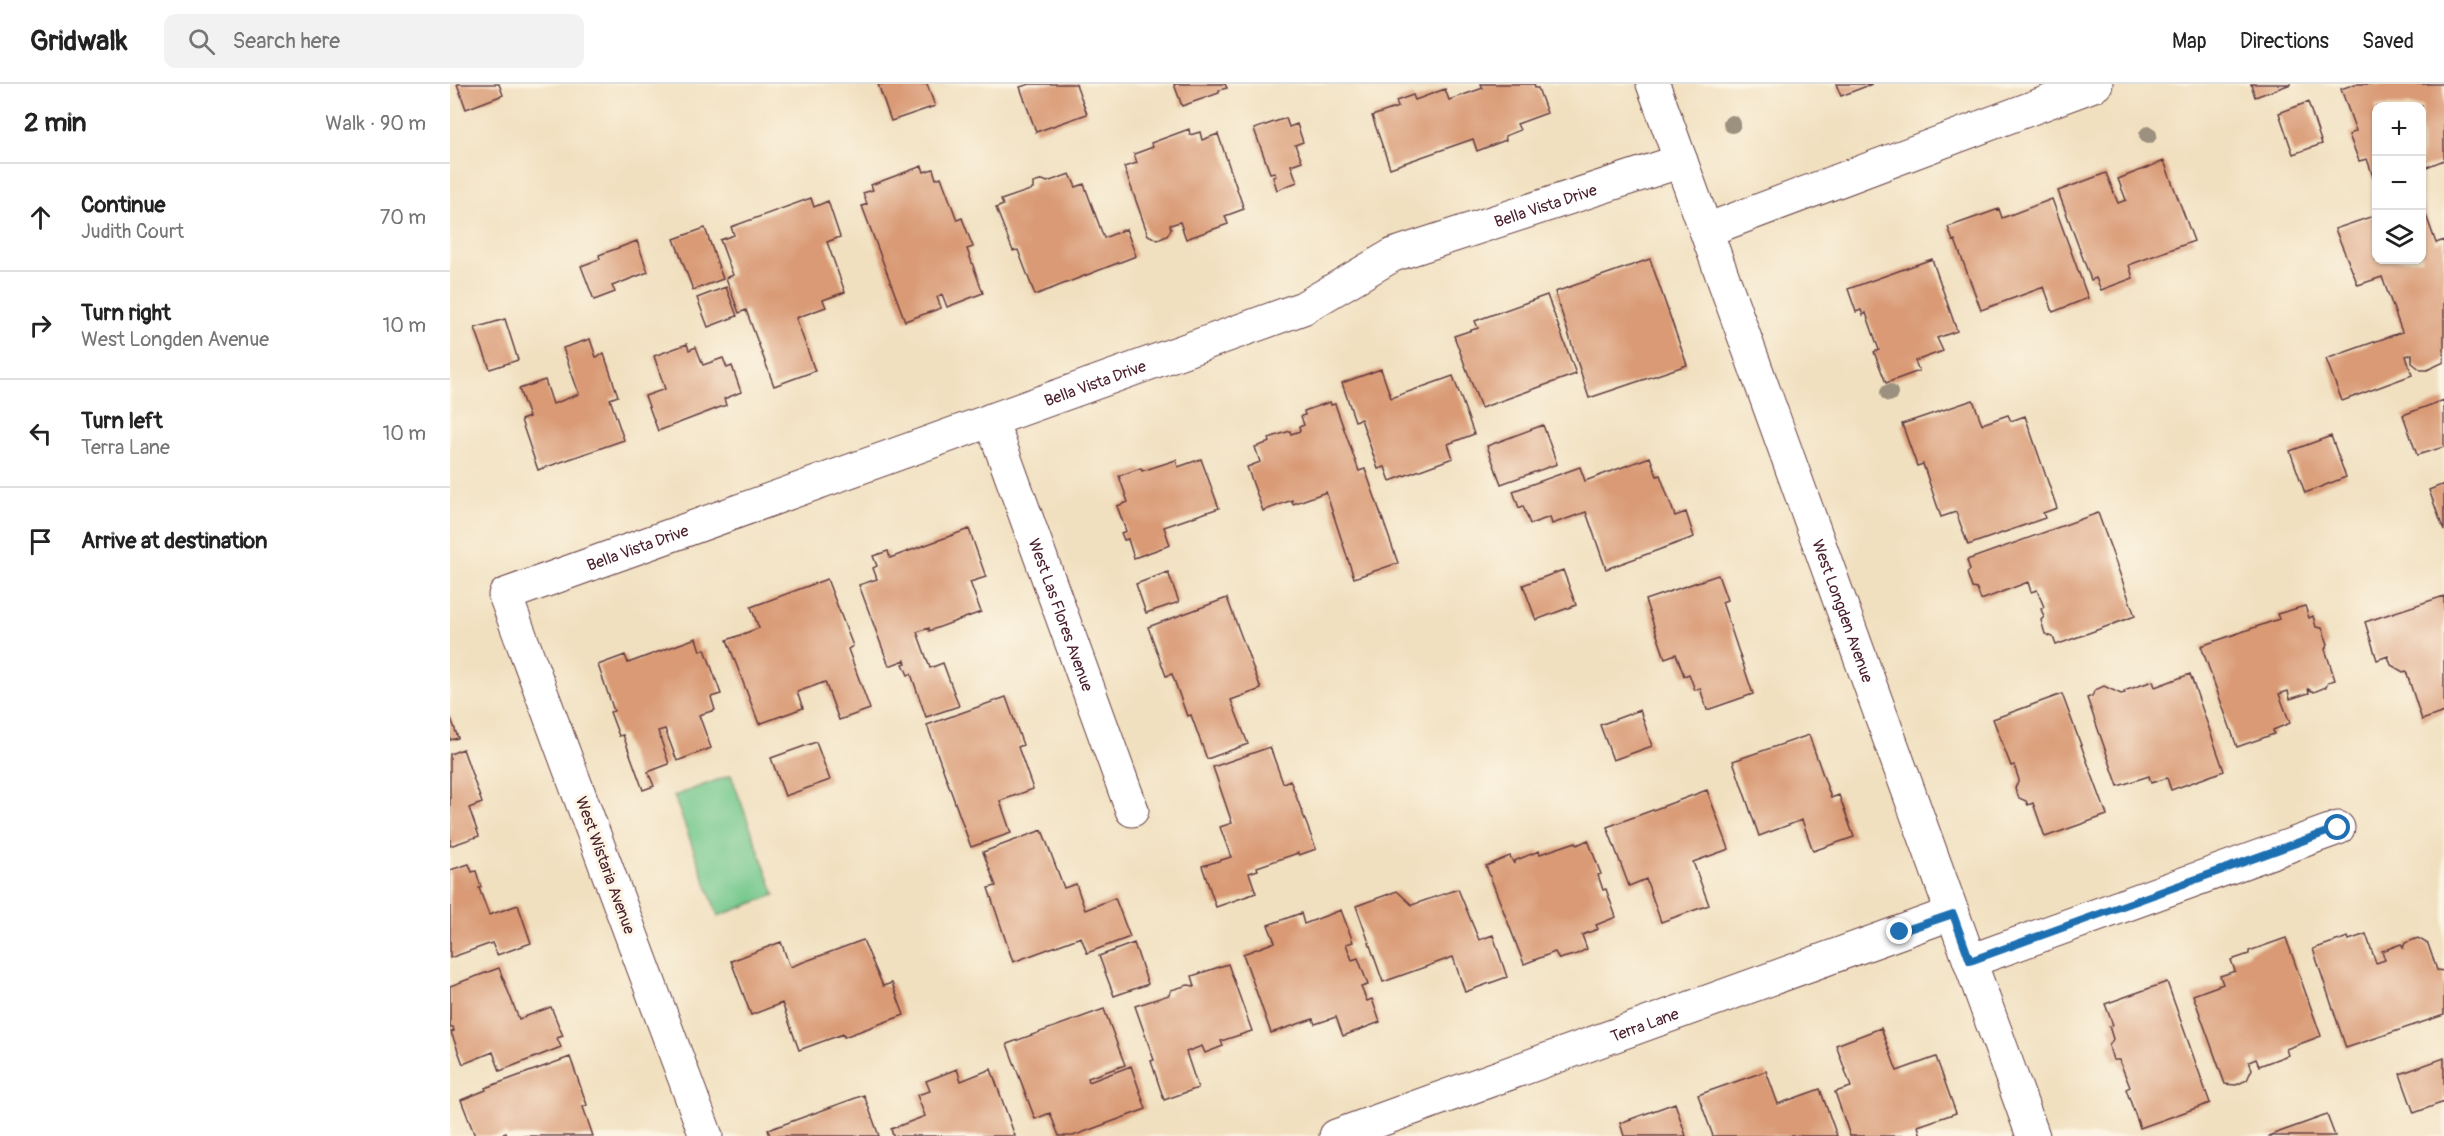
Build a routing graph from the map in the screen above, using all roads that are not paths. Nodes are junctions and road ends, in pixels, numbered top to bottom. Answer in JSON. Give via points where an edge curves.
{"nodes":[{"id":1,"x":1653,"y":84,"type":"edge"},
{"id":2,"x":2096,"y":84,"type":"edge"},
{"id":3,"x":1681,"y":160,"type":"junction"},
{"id":4,"x":1707,"y":230,"type":"junction"},
{"id":5,"x":991,"y":420,"type":"junction"},
{"id":6,"x":505,"y":595,"type":"joint"},
{"id":7,"x":1132,"y":810,"type":"dead end"},
{"id":8,"x":2338,"y":828,"type":"dead end"},
{"id":9,"x":1953,"y":914,"type":"junction"},
{"id":10,"x":1970,"y":961,"type":"junction"},
{"id":11,"x":706,"y":1136,"type":"edge"},
{"id":12,"x":1336,"y":1136,"type":"edge"},
{"id":13,"x":2033,"y":1136,"type":"edge"}],
"edges":[{"from":1,"to":3,"type":"street","name":"West Longden Avenue"},
{"from":2,"to":4,"type":"street"},
{"from":3,"to":4,"type":"street","name":"West Longden Avenue"},
{"from":3,"to":5,"type":"street","name":"Bella Vista Drive","via":[[1393,255],[1303,308]]},
{"from":4,"to":9,"type":"street","name":"West Longden Avenue"},
{"from":5,"to":6,"type":"street","name":"Bella Vista Drive"},
{"from":5,"to":7,"type":"street","name":"West Las Flores Avenue"},
{"from":6,"to":11,"type":"street","name":"West Wistaria Avenue"},
{"from":8,"to":10,"type":"street"},
{"from":9,"to":10,"type":"street","name":"West Longden Avenue"},
{"from":9,"to":12,"type":"street","name":"Terra Lane"},
{"from":10,"to":13,"type":"street","name":"West Longden Avenue"}]}
